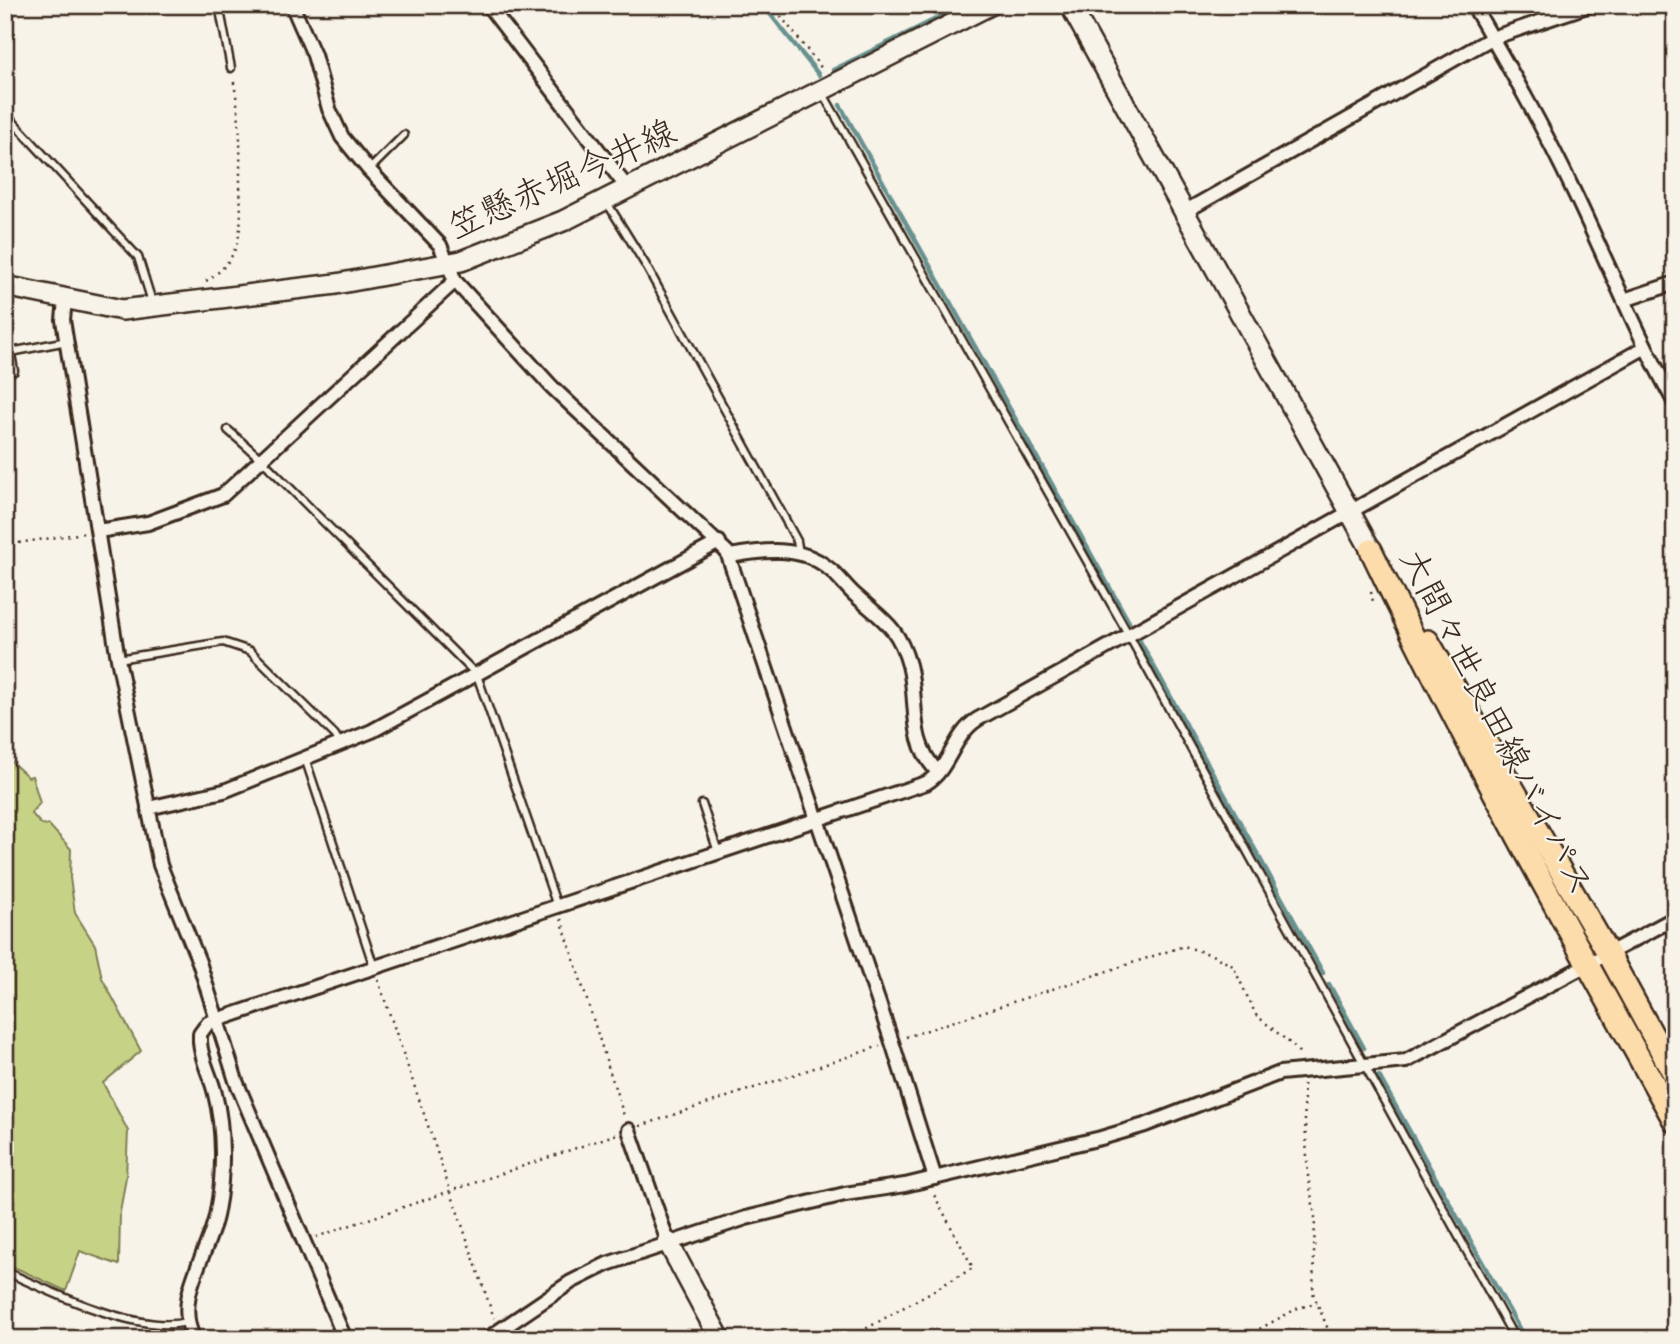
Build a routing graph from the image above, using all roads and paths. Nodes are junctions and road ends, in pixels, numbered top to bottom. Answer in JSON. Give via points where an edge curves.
{"nodes":[{"id":1,"x":219,"y":5,"type":"edge"},
{"id":2,"x":292,"y":5,"type":"edge"},
{"id":3,"x":488,"y":5,"type":"edge"},
{"id":4,"x":772,"y":5,"type":"edge"},
{"id":5,"x":990,"y":5,"type":"edge"},
{"id":6,"x":1070,"y":5,"type":"edge"},
{"id":7,"x":1473,"y":5,"type":"edge"},
{"id":8,"x":1590,"y":5,"type":"edge"},
{"id":9,"x":1492,"y":38,"type":"junction"},
{"id":10,"x":231,"y":68,"type":"joint"},
{"id":11,"x":826,"y":88,"type":"junction"},
{"id":12,"x":5,"y":113,"type":"edge"},
{"id":13,"x":404,"y":135,"type":"dead end"},
{"id":14,"x":369,"y":170,"type":"junction"},
{"id":15,"x":628,"y":188,"type":"junction"},
{"id":16,"x":606,"y":200,"type":"junction"},
{"id":17,"x":1184,"y":212,"type":"junction"},
{"id":18,"x":451,"y":273,"type":"junction"},
{"id":19,"x":1675,"y":283,"type":"edge"},
{"id":20,"x":201,"y":284,"type":"dead end"},
{"id":21,"x":5,"y":286,"type":"edge"},
{"id":22,"x":65,"y":300,"type":"junction"},
{"id":23,"x":1624,"y":300,"type":"junction"},
{"id":24,"x":153,"y":307,"type":"junction"},
{"id":25,"x":7,"y":331,"type":"edge"},
{"id":26,"x":67,"y":341,"type":"junction"},
{"id":27,"x":1644,"y":348,"type":"junction"},
{"id":28,"x":11,"y":352,"type":"junction"},
{"id":29,"x":14,"y":371,"type":"dead end"},
{"id":30,"x":1675,"y":403,"type":"edge"},
{"id":31,"x":228,"y":430,"type":"dead end"},
{"id":32,"x":261,"y":459,"type":"junction"},
{"id":33,"x":1351,"y":511,"type":"junction"},
{"id":34,"x":98,"y":531,"type":"junction"},
{"id":35,"x":719,"y":542,"type":"junction"},
{"id":36,"x":5,"y":545,"type":"edge"},
{"id":37,"x":1371,"y":550,"type":"junction"},
{"id":38,"x":799,"y":554,"type":"junction"},
{"id":39,"x":730,"y":556,"type":"junction"},
{"id":40,"x":1128,"y":636,"type":"junction"},
{"id":41,"x":118,"y":659,"type":"junction"},
{"id":42,"x":477,"y":675,"type":"junction"},
{"id":43,"x":340,"y":743,"type":"junction"},
{"id":44,"x":305,"y":758,"type":"junction"},
{"id":45,"x":937,"y":772,"type":"junction"},
{"id":46,"x":702,"y":804,"type":"dead end"},
{"id":47,"x":148,"y":808,"type":"junction"},
{"id":48,"x":817,"y":818,"type":"junction"},
{"id":49,"x":718,"y":852,"type":"junction"},
{"id":50,"x":557,"y":906,"type":"junction"},
{"id":51,"x":1675,"y":918,"type":"edge"},
{"id":52,"x":1608,"y":953,"type":"junction"},
{"id":53,"x":1587,"y":965,"type":"junction"},
{"id":54,"x":374,"y":967,"type":"junction"},
{"id":55,"x":216,"y":1020,"type":"junction"},
{"id":56,"x":892,"y":1042,"type":"junction"},
{"id":57,"x":1363,"y":1065,"type":"junction"},
{"id":58,"x":1303,"y":1069,"type":"junction"},
{"id":59,"x":1675,"y":1076,"type":"edge"},
{"id":60,"x":1675,"y":1122,"type":"edge"},
{"id":61,"x":629,"y":1130,"type":"junction"},
{"id":62,"x":932,"y":1179,"type":"junction"},
{"id":63,"x":448,"y":1192,"type":"junction"},
{"id":64,"x":304,"y":1242,"type":"junction"},
{"id":65,"x":668,"y":1242,"type":"junction"},
{"id":66,"x":5,"y":1271,"type":"edge"},
{"id":67,"x":1317,"y":1303,"type":"junction"},
{"id":68,"x":186,"y":1322,"type":"junction"},
{"id":69,"x":499,"y":1332,"type":"junction"},
{"id":70,"x":194,"y":1339,"type":"edge"},
{"id":71,"x":345,"y":1339,"type":"edge"},
{"id":72,"x":487,"y":1339,"type":"edge"},
{"id":73,"x":720,"y":1339,"type":"edge"},
{"id":74,"x":848,"y":1339,"type":"edge"},
{"id":75,"x":1241,"y":1339,"type":"edge"},
{"id":76,"x":1332,"y":1339,"type":"edge"},
{"id":77,"x":1515,"y":1339,"type":"edge"}],
"edges":[{"from":1,"to":10,"type":"lane"},
{"from":2,"to":14,"type":"street","via":[[336,125]]},
{"from":3,"to":15,"type":"street"},
{"from":4,"to":11,"type":"path"},
{"from":5,"to":11,"type":"main road","name":"笠懸赤堀今井線"},
{"from":6,"to":17,"type":"main road"},
{"from":7,"to":9,"type":"street"},
{"from":8,"to":9,"type":"street"},
{"from":9,"to":17,"type":"street"},
{"from":9,"to":23,"type":"street","via":[[1574,191]]},
{"from":10,"to":20,"type":"path","via":[[242,126],[243,218],[231,258]]},
{"from":11,"to":15,"type":"main road","name":"笠懸赤堀今井線"},
{"from":11,"to":40,"type":"lane"},
{"from":12,"to":24,"type":"lane","via":[[138,257]]},
{"from":13,"to":14,"type":"lane"},
{"from":14,"to":18,"type":"street","via":[[439,245]]},
{"from":15,"to":16,"type":"main road","name":"笠懸赤堀今井線"},
{"from":16,"to":18,"type":"main road","name":"笠懸赤堀今井線"},
{"from":16,"to":38,"type":"lane","via":[[797,541]]},
{"from":17,"to":33,"type":"main road"},
{"from":18,"to":24,"type":"main road","name":"笠懸赤堀今井線"},
{"from":18,"to":32,"type":"street"},
{"from":18,"to":35,"type":"street","via":[[552,387]]},
{"from":19,"to":23,"type":"street"},
{"from":21,"to":22,"type":"main road","name":"笠懸赤堀今井線"},
{"from":22,"to":24,"type":"main road","name":"笠懸赤堀今井線","via":[[105,308]]},
{"from":22,"to":26,"type":"street","via":[[62,320]]},
{"from":23,"to":27,"type":"street"},
{"from":25,"to":28,"type":"lane"},
{"from":26,"to":28,"type":"lane"},
{"from":26,"to":34,"type":"street"},
{"from":27,"to":30,"type":"street"},
{"from":27,"to":33,"type":"street"},
{"from":28,"to":29,"type":"lane"},
{"from":31,"to":32,"type":"lane"},
{"from":32,"to":34,"type":"street","via":[[217,499],[141,525]]},
{"from":32,"to":42,"type":"lane"},
{"from":33,"to":37,"type":"main road"},
{"from":33,"to":40,"type":"street"},
{"from":34,"to":36,"type":"path"},
{"from":34,"to":41,"type":"street"},
{"from":35,"to":39,"type":"street"},
{"from":35,"to":42,"type":"street"},
{"from":37,"to":52,"type":"main road","name":"大間々世良田線バイパス","via":[[1465,701]]},
{"from":37,"to":53,"type":"main road","name":"大間々世良田線バイパス","via":[[1445,705]]},
{"from":38,"to":39,"type":"street","via":[[764,551]]},
{"from":38,"to":45,"type":"street","via":[[828,567],[892,625],[909,666],[915,733]]},
{"from":39,"to":48,"type":"street"},
{"from":40,"to":45,"type":"street","via":[[973,722]]},
{"from":40,"to":57,"type":"lane"},
{"from":41,"to":43,"type":"lane","via":[[223,642],[238,645],[250,651]]},
{"from":41,"to":47,"type":"street"},
{"from":42,"to":43,"type":"street","via":[[372,732]]},
{"from":42,"to":50,"type":"lane"},
{"from":43,"to":44,"type":"street"},
{"from":44,"to":47,"type":"street","via":[[224,791]]},
{"from":44,"to":54,"type":"lane"},
{"from":45,"to":48,"type":"street","via":[[926,783]]},
{"from":46,"to":49,"type":"lane"},
{"from":47,"to":55,"type":"street","via":[[160,865],[199,962]]},
{"from":48,"to":49,"type":"street"},
{"from":48,"to":56,"type":"street"},
{"from":49,"to":50,"type":"street"},
{"from":50,"to":54,"type":"street"},
{"from":50,"to":61,"type":"path"},
{"from":51,"to":52,"type":"street"},
{"from":52,"to":53,"type":"street"},
{"from":52,"to":59,"type":"main road","name":"大間々世良田線バイパス"},
{"from":53,"to":57,"type":"street","via":[[1420,1055]]},
{"from":53,"to":60,"type":"main road","name":"大間々世良田線バイパス"},
{"from":54,"to":55,"type":"street"},
{"from":54,"to":63,"type":"path"},
{"from":55,"to":64,"type":"street","via":[[241,1093]]},
{"from":55,"to":68,"type":"street","via":[[203,1027],[200,1042],[217,1101],[219,1200],[214,1229],[187,1300]]},
{"from":56,"to":58,"type":"path","via":[[1184,946],[1233,966],[1256,1015],[1297,1049]]},
{"from":56,"to":61,"type":"path"},
{"from":56,"to":62,"type":"street"},
{"from":57,"to":58,"type":"street"},
{"from":57,"to":77,"type":"lane"},
{"from":58,"to":62,"type":"street","via":[[1262,1079],[1121,1132]]},
{"from":58,"to":67,"type":"path"},
{"from":61,"to":63,"type":"path"},
{"from":61,"to":65,"type":"street"},
{"from":62,"to":65,"type":"street","via":[[821,1199]]},
{"from":62,"to":74,"type":"path","via":[[973,1268]]},
{"from":63,"to":64,"type":"path"},
{"from":63,"to":69,"type":"path"},
{"from":64,"to":71,"type":"street"},
{"from":65,"to":69,"type":"street","via":[[571,1282]]},
{"from":65,"to":73,"type":"main road"},
{"from":66,"to":68,"type":"lane","via":[[114,1315],[172,1325]]},
{"from":67,"to":75,"type":"path","via":[[1298,1308]]},
{"from":67,"to":76,"type":"path"},
{"from":68,"to":70,"type":"street"},
{"from":69,"to":72,"type":"street"}]}
